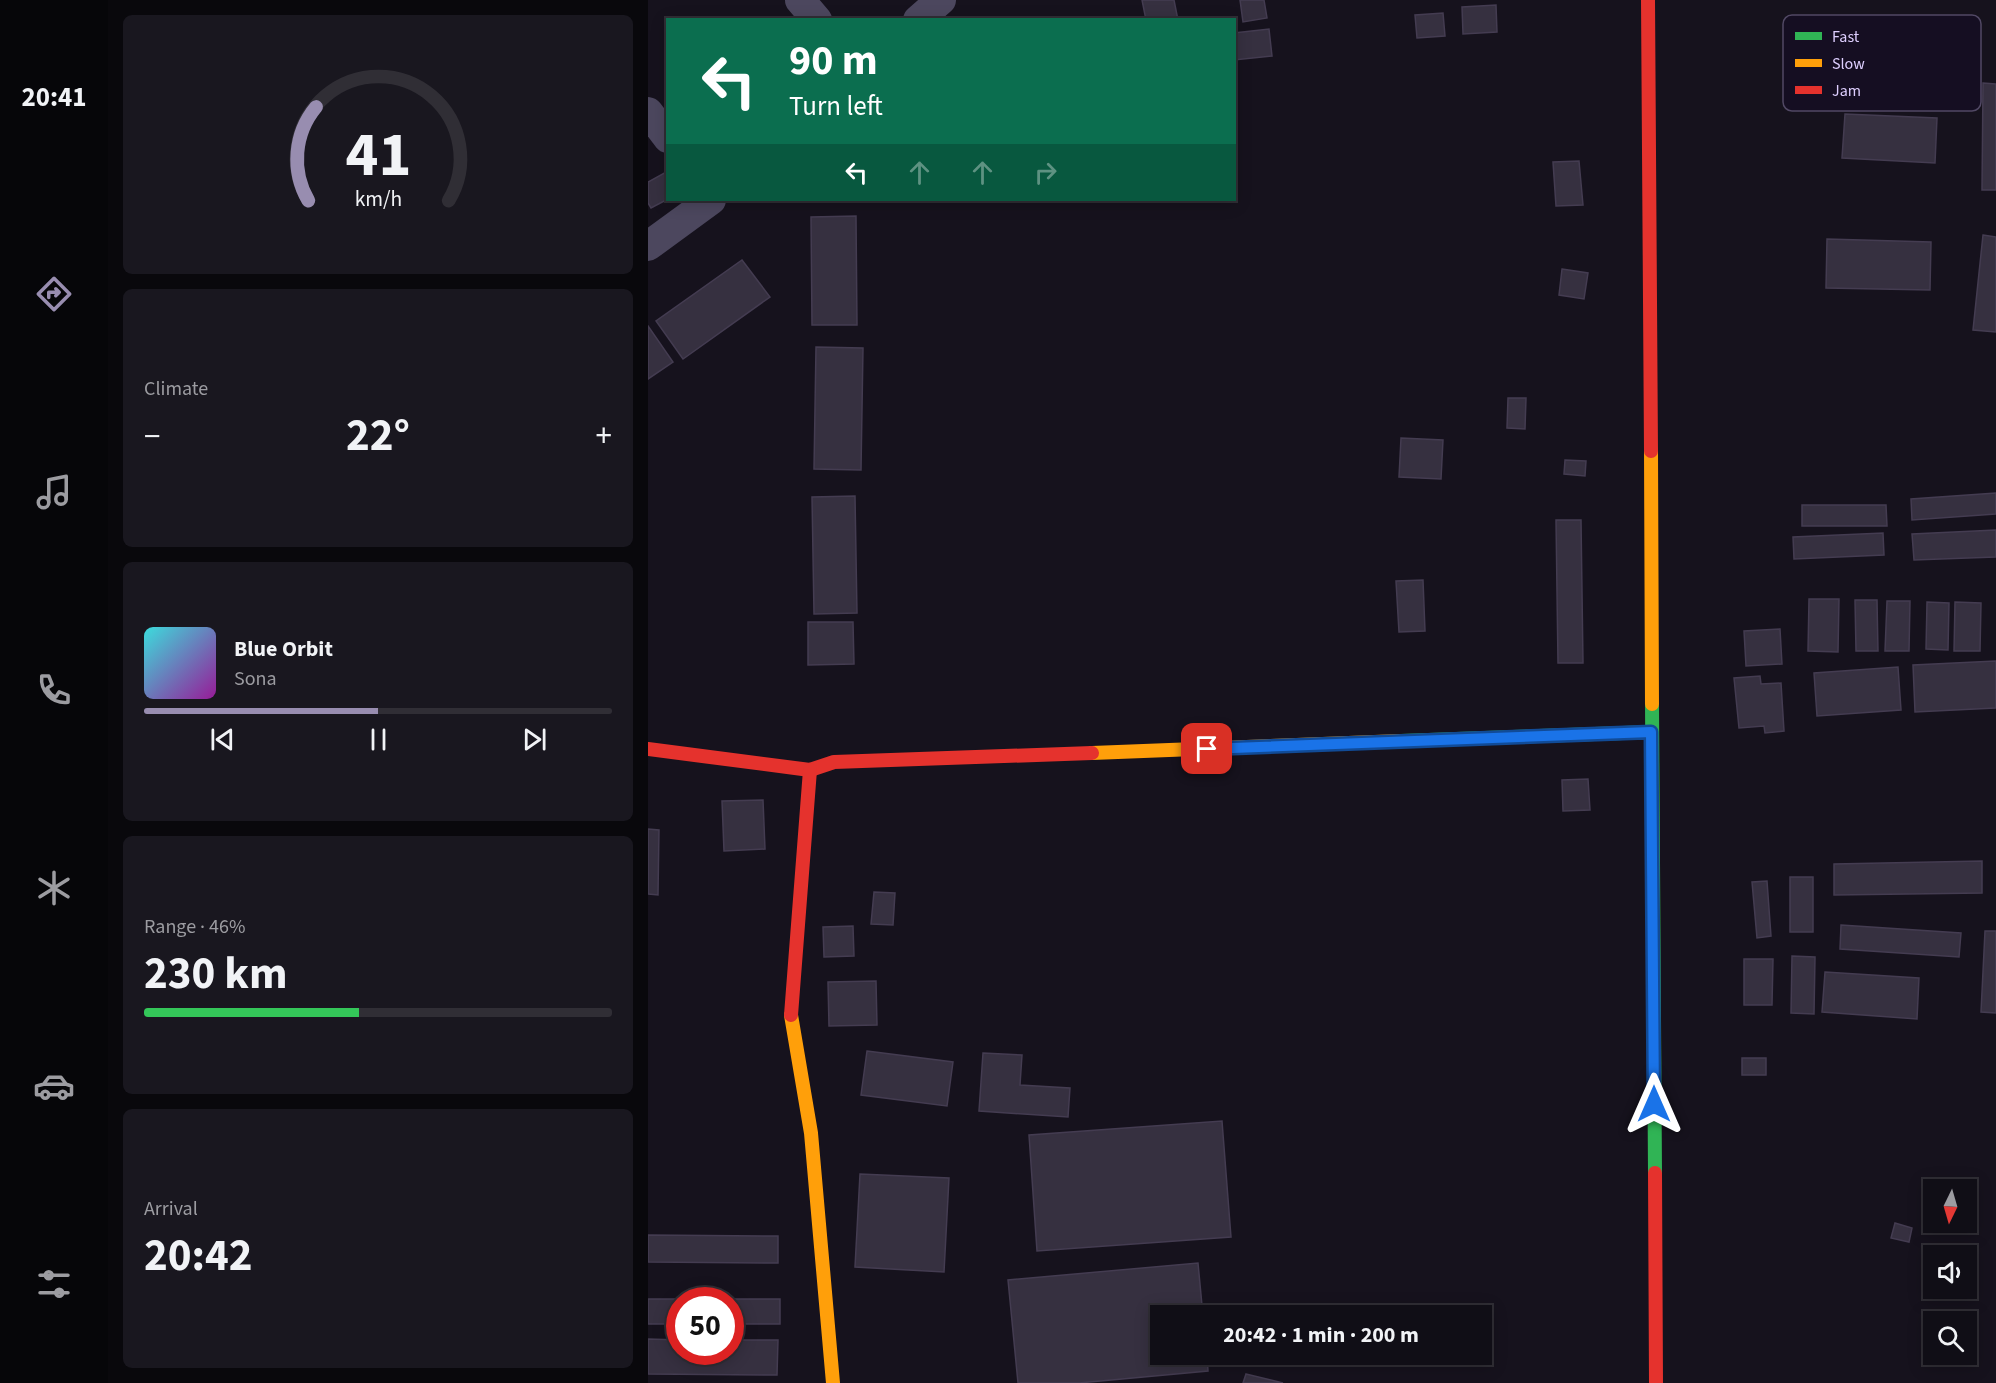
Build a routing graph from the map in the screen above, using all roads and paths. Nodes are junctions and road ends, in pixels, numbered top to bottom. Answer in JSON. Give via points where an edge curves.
{"nodes":[{"id":1,"x":800,"y":0,"type":"edge"},
{"id":2,"x":941,"y":0,"type":"edge"},
{"id":3,"x":1647,"y":0,"type":"edge"},
{"id":4,"x":815,"y":18,"type":"edge"},
{"id":5,"x":920,"y":18,"type":"edge"},
{"id":6,"x":648,"y":112,"type":"edge"},
{"id":7,"x":666,"y":135,"type":"edge"},
{"id":8,"x":710,"y":201,"type":"edge"},
{"id":9,"x":648,"y":246,"type":"edge"},
{"id":10,"x":1651,"y":732,"type":"junction"},
{"id":11,"x":648,"y":749,"type":"edge"},
{"id":12,"x":810,"y":770,"type":"junction"},
{"id":13,"x":833,"y":1383,"type":"edge"},
{"id":14,"x":1656,"y":1383,"type":"edge"}],
"edges":[{"from":1,"to":4,"type":"street"},
{"from":2,"to":5,"type":"street"},
{"from":3,"to":10,"type":"street"},
{"from":6,"to":7,"type":"street"},
{"from":8,"to":9,"type":"street"},
{"from":10,"to":12,"type":"street","via":[[834,762]]},
{"from":10,"to":14,"type":"street"},
{"from":11,"to":12,"type":"street"},
{"from":12,"to":13,"type":"street","via":[[791,1017],[811,1133]]}]}
